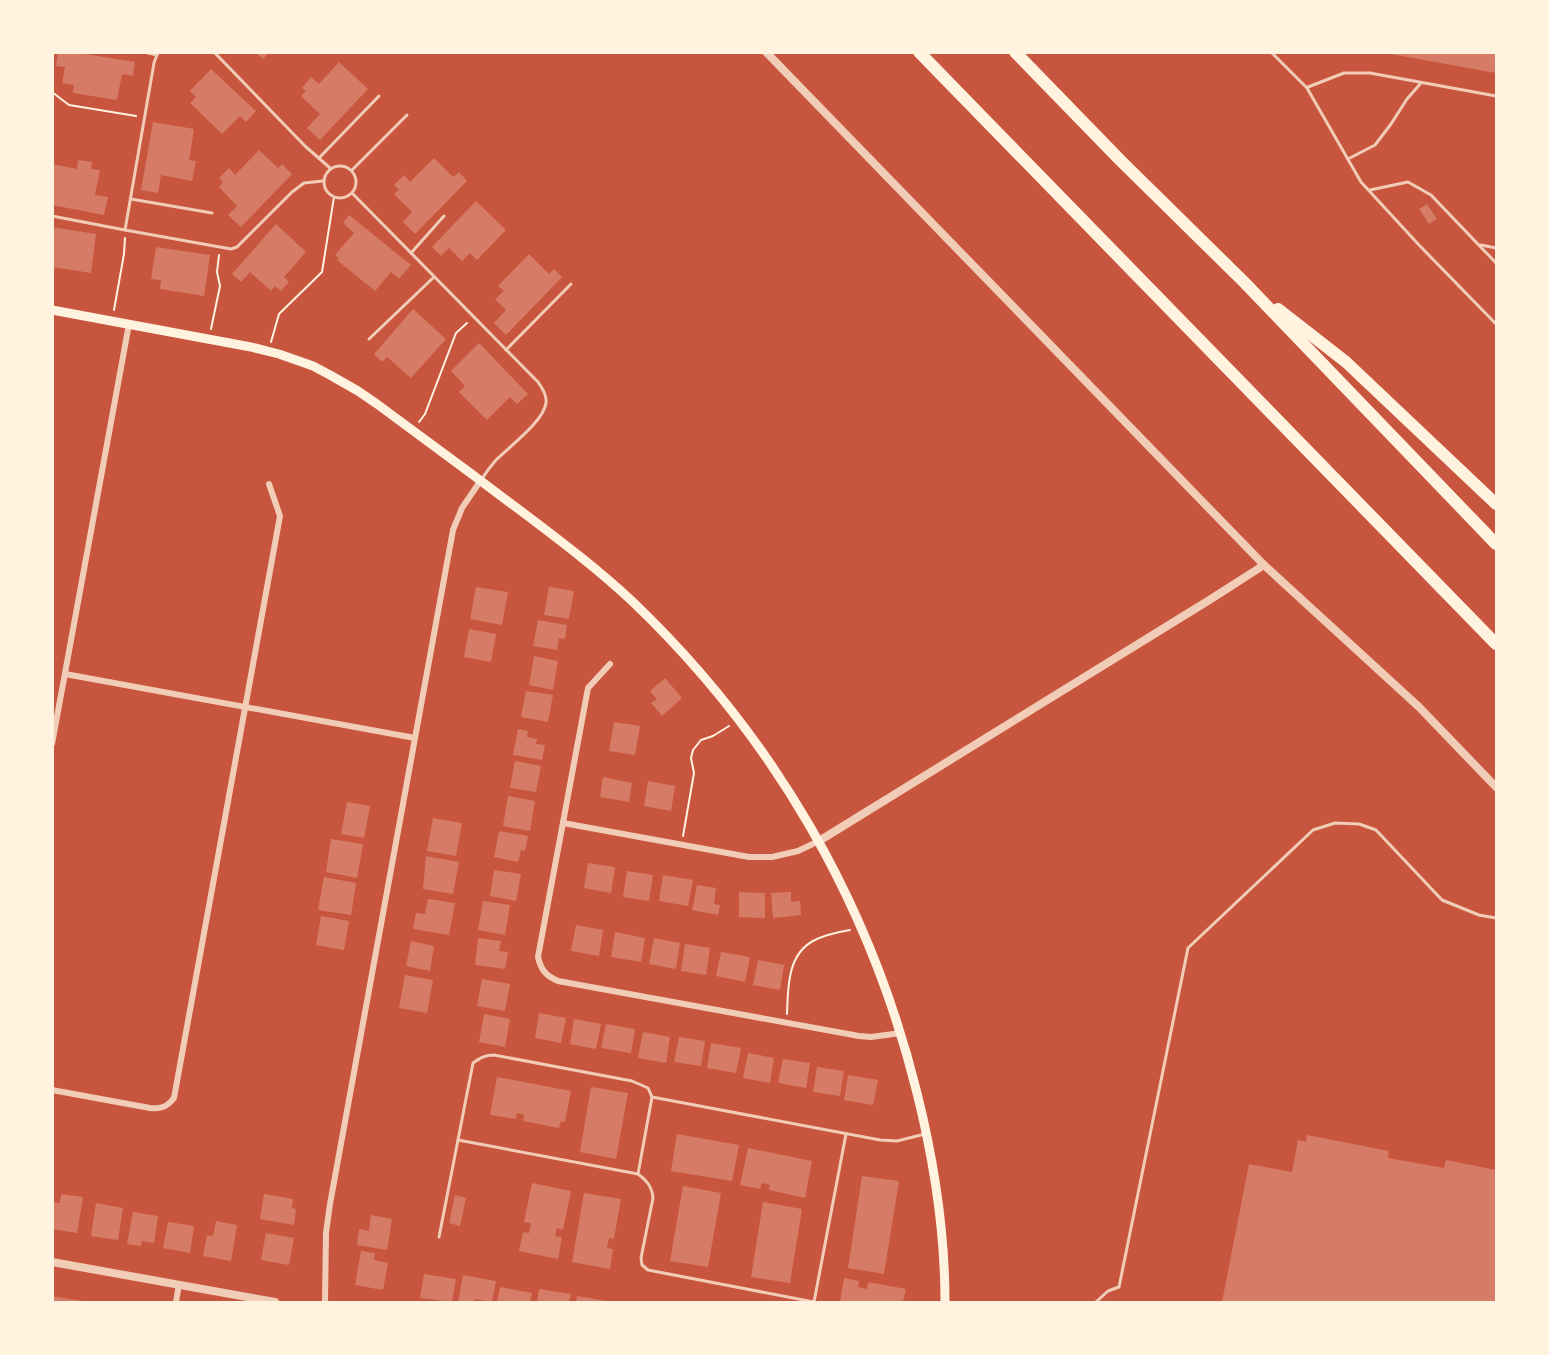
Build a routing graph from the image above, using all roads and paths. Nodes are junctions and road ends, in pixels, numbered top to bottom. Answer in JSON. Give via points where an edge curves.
{"nodes":[{"id":1,"x":144,"y":52,"type":"edge"},
{"id":2,"x":214,"y":52,"type":"edge"},
{"id":3,"x":766,"y":52,"type":"edge"},
{"id":4,"x":919,"y":52,"type":"edge"},
{"id":5,"x":1015,"y":52,"type":"edge"},
{"id":6,"x":1271,"y":52,"type":"edge"},
{"id":7,"x":158,"y":54,"type":"edge"},
{"id":8,"x":1421,"y":83,"type":"junction"},
{"id":9,"x":1307,"y":88,"type":"junction"},
{"id":10,"x":52,"y":92,"type":"edge"},
{"id":11,"x":379,"y":96,"type":"dead end"},
{"id":12,"x":1497,"y":96,"type":"edge"},
{"id":13,"x":407,"y":115,"type":"dead end"},
{"id":14,"x":145,"y":118,"type":"junction"},
{"id":15,"x":318,"y":158,"type":"junction"},
{"id":16,"x":1348,"y":159,"type":"junction"},
{"id":17,"x":330,"y":168,"type":"junction"},
{"id":18,"x":352,"y":170,"type":"junction"},
{"id":19,"x":323,"y":181,"type":"junction"},
{"id":20,"x":1369,"y":190,"type":"junction"},
{"id":21,"x":352,"y":194,"type":"junction"},
{"id":22,"x":334,"y":197,"type":"junction"},
{"id":23,"x":130,"y":199,"type":"junction"},
{"id":24,"x":212,"y":213,"type":"dead end"},
{"id":25,"x":52,"y":216,"type":"edge"},
{"id":26,"x":444,"y":216,"type":"dead end"},
{"id":27,"x":125,"y":230,"type":"junction"},
{"id":28,"x":1479,"y":244,"type":"junction"},
{"id":29,"x":218,"y":246,"type":"junction"},
{"id":30,"x":1497,"y":248,"type":"edge"},
{"id":31,"x":411,"y":253,"type":"junction"},
{"id":32,"x":1497,"y":263,"type":"edge"},
{"id":33,"x":434,"y":277,"type":"junction"},
{"id":34,"x":1244,"y":282,"type":"junction"},
{"id":35,"x":571,"y":284,"type":"dead end"},
{"id":36,"x":52,"y":310,"type":"edge"},
{"id":37,"x":474,"y":317,"type":"junction"},
{"id":38,"x":112,"y":321,"type":"junction"},
{"id":39,"x":129,"y":324,"type":"junction"},
{"id":40,"x":1497,"y":324,"type":"edge"},
{"id":41,"x":209,"y":339,"type":"junction"},
{"id":42,"x":369,"y":339,"type":"dead end"},
{"id":43,"x":506,"y":350,"type":"junction"},
{"id":44,"x":268,"y":351,"type":"junction"},
{"id":45,"x":413,"y":431,"type":"junction"},
{"id":46,"x":481,"y":480,"type":"junction"},
{"id":47,"x":269,"y":484,"type":"dead end"},
{"id":48,"x":1497,"y":504,"type":"edge"},
{"id":49,"x":1497,"y":544,"type":"edge"},
{"id":50,"x":1264,"y":565,"type":"junction"},
{"id":51,"x":1497,"y":644,"type":"edge"},
{"id":52,"x":610,"y":664,"type":"dead end"},
{"id":53,"x":65,"y":674,"type":"junction"},
{"id":54,"x":246,"y":707,"type":"junction"},
{"id":55,"x":739,"y":720,"type":"junction"},
{"id":56,"x":415,"y":738,"type":"junction"},
{"id":57,"x":52,"y":744,"type":"edge"},
{"id":58,"x":1497,"y":787,"type":"edge"},
{"id":59,"x":563,"y":824,"type":"junction"},
{"id":60,"x":819,"y":841,"type":"junction"},
{"id":61,"x":682,"y":845,"type":"junction"},
{"id":62,"x":1497,"y":918,"type":"edge"},
{"id":63,"x":861,"y":927,"type":"junction"},
{"id":64,"x":786,"y":1023,"type":"junction"},
{"id":65,"x":902,"y":1033,"type":"junction"},
{"id":66,"x":52,"y":1090,"type":"edge"},
{"id":67,"x":652,"y":1098,"type":"junction"},
{"id":68,"x":846,"y":1134,"type":"junction"},
{"id":69,"x":927,"y":1134,"type":"junction"},
{"id":70,"x":458,"y":1140,"type":"junction"},
{"id":71,"x":638,"y":1174,"type":"junction"},
{"id":72,"x":439,"y":1237,"type":"dead end"},
{"id":73,"x":52,"y":1262,"type":"edge"},
{"id":74,"x":179,"y":1284,"type":"junction"},
{"id":75,"x":176,"y":1302,"type":"edge"},
{"id":76,"x":275,"y":1302,"type":"edge"},
{"id":77,"x":325,"y":1302,"type":"edge"},
{"id":78,"x":814,"y":1302,"type":"edge"},
{"id":79,"x":945,"y":1302,"type":"edge"},
{"id":80,"x":1096,"y":1302,"type":"edge"}],
"edges":[{"from":1,"to":7,"type":"lane"},
{"from":2,"to":15,"type":"lane"},
{"from":3,"to":50,"type":"street"},
{"from":4,"to":51,"type":"highway"},
{"from":5,"to":34,"type":"highway"},
{"from":6,"to":9,"type":"lane"},
{"from":7,"to":14,"type":"lane"},
{"from":8,"to":9,"type":"lane","via":[[1370,73],[1344,73]]},
{"from":8,"to":12,"type":"lane"},
{"from":8,"to":16,"type":"lane","via":[[1376,146]]},
{"from":9,"to":16,"type":"lane"},
{"from":10,"to":14,"type":"path","via":[[69,105]]},
{"from":11,"to":15,"type":"lane"},
{"from":13,"to":18,"type":"lane"},
{"from":14,"to":23,"type":"lane"},
{"from":15,"to":17,"type":"lane"},
{"from":16,"to":20,"type":"lane"},
{"from":17,"to":18,"type":"lane","via":[[338,165]]},
{"from":17,"to":19,"type":"lane"},
{"from":18,"to":21,"type":"lane","via":[[356,186]]},
{"from":19,"to":22,"type":"lane"},
{"from":19,"to":29,"type":"lane","via":[[304,183],[292,192],[237,247]]},
{"from":20,"to":28,"type":"lane","via":[[1408,182],[1431,195]]},
{"from":20,"to":40,"type":"lane"},
{"from":21,"to":22,"type":"lane"},
{"from":21,"to":31,"type":"lane"},
{"from":22,"to":44,"type":"path","via":[[322,272],[279,314]]},
{"from":23,"to":24,"type":"lane"},
{"from":23,"to":27,"type":"lane"},
{"from":25,"to":27,"type":"lane"},
{"from":26,"to":31,"type":"lane"},
{"from":27,"to":29,"type":"lane"},
{"from":27,"to":38,"type":"path"},
{"from":28,"to":30,"type":"lane"},
{"from":28,"to":32,"type":"lane"},
{"from":29,"to":41,"type":"path","via":[[216,272],[220,286]]},
{"from":31,"to":33,"type":"lane"},
{"from":33,"to":37,"type":"lane"},
{"from":33,"to":42,"type":"lane"},
{"from":34,"to":48,"type":"highway","via":[[1346,362]]},
{"from":34,"to":49,"type":"highway"},
{"from":35,"to":43,"type":"lane"},
{"from":36,"to":38,"type":"main road"},
{"from":37,"to":43,"type":"lane"},
{"from":37,"to":45,"type":"path","via":[[456,333],[425,414]]},
{"from":38,"to":39,"type":"main road"},
{"from":39,"to":41,"type":"main road"},
{"from":39,"to":53,"type":"street"},
{"from":41,"to":44,"type":"main road"},
{"from":43,"to":46,"type":"lane","via":[[545,392],[546,402],[538,419]]},
{"from":44,"to":45,"type":"main road","via":[[330,375]]},
{"from":45,"to":46,"type":"main road"},
{"from":46,"to":55,"type":"main road","via":[[588,561],[631,600],[678,646]]},
{"from":46,"to":56,"type":"street","via":[[453,530]]},
{"from":47,"to":54,"type":"street","via":[[280,516]]},
{"from":50,"to":58,"type":"street","via":[[1419,707]]},
{"from":50,"to":60,"type":"street"},
{"from":52,"to":59,"type":"street","via":[[588,688]]},
{"from":53,"to":54,"type":"street"},
{"from":53,"to":57,"type":"street"},
{"from":54,"to":56,"type":"street"},
{"from":54,"to":66,"type":"street","via":[[174,1098],[168,1105],[150,1108]]},
{"from":55,"to":60,"type":"main road"},
{"from":55,"to":61,"type":"path","via":[[701,740],[693,750],[694,773]]},
{"from":56,"to":77,"type":"street","via":[[330,1204]]},
{"from":59,"to":61,"type":"street"},
{"from":59,"to":64,"type":"street","via":[[538,957],[549,977]]},
{"from":60,"to":61,"type":"street","via":[[772,857],[749,857]]},
{"from":60,"to":63,"type":"main road"},
{"from":62,"to":80,"type":"lane","via":[[1442,900],[1376,830],[1359,824],[1335,823],[1313,830],[1188,948],[1119,1287]]},
{"from":63,"to":64,"type":"path","via":[[827,935],[800,952],[789,980]]},
{"from":63,"to":65,"type":"main road"},
{"from":64,"to":65,"type":"street","via":[[871,1037]]},
{"from":65,"to":69,"type":"main road"},
{"from":67,"to":68,"type":"lane"},
{"from":67,"to":70,"type":"lane","via":[[648,1088],[632,1081],[486,1055],[472,1063]]},
{"from":67,"to":71,"type":"lane"},
{"from":68,"to":69,"type":"lane","via":[[897,1141]]},
{"from":68,"to":78,"type":"lane"},
{"from":69,"to":79,"type":"main road","via":[[941,1224]]},
{"from":70,"to":71,"type":"lane"},
{"from":70,"to":72,"type":"lane"},
{"from":71,"to":78,"type":"lane","via":[[646,1180],[653,1198],[641,1258],[648,1270]]},
{"from":73,"to":74,"type":"street"},
{"from":74,"to":75,"type":"street"},
{"from":74,"to":76,"type":"street"}]}
